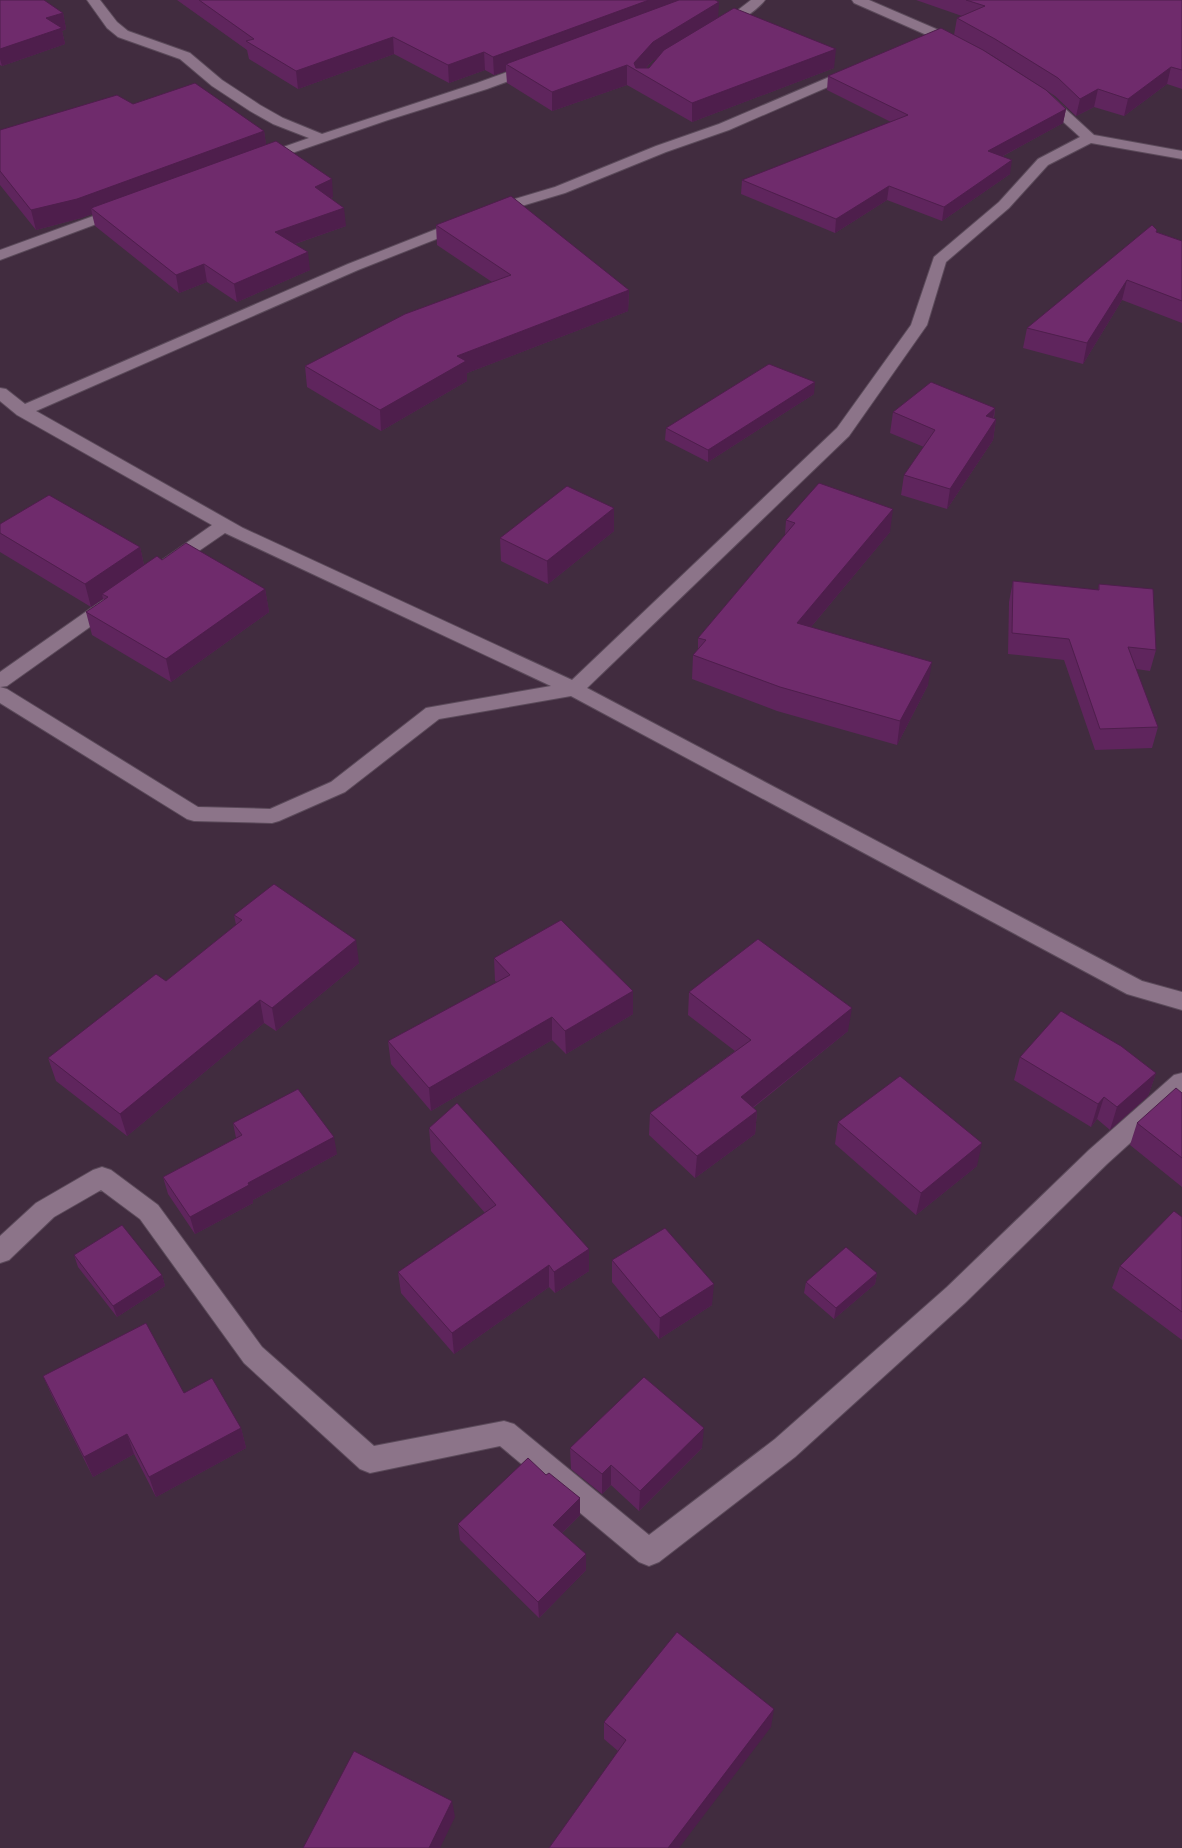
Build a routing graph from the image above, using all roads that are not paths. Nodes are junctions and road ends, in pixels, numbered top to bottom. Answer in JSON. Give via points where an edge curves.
{"nodes":[{"id":1,"x":93,"y":0,"type":"edge"},
{"id":2,"x":760,"y":0,"type":"edge"},
{"id":3,"x":858,"y":0,"type":"edge"},
{"id":4,"x":710,"y":33,"type":"edge"},
{"id":5,"x":937,"y":35,"type":"junction"},
{"id":6,"x":924,"y":41,"type":"edge"},
{"id":7,"x":968,"y":48,"type":"edge"},
{"id":8,"x":544,"y":64,"type":"edge"},
{"id":9,"x":868,"y":65,"type":"edge"},
{"id":10,"x":1034,"y":89,"type":"edge"},
{"id":11,"x":321,"y":138,"type":"junction"},
{"id":12,"x":1089,"y":138,"type":"junction"},
{"id":13,"x":1182,"y":156,"type":"edge"},
{"id":14,"x":245,"y":164,"type":"edge"},
{"id":15,"x":134,"y":206,"type":"edge"},
{"id":16,"x":0,"y":255,"type":"edge"},
{"id":17,"x":0,"y":392,"type":"edge"},
{"id":18,"x":23,"y":411,"type":"junction"},
{"id":19,"x":224,"y":525,"type":"junction"},
{"id":20,"x":154,"y":574,"type":"edge"},
{"id":21,"x":128,"y":592,"type":"edge"},
{"id":22,"x":0,"y":681,"type":"edge"},
{"id":23,"x":574,"y":689,"type":"junction"},
{"id":24,"x":0,"y":694,"type":"edge"},
{"id":25,"x":1182,"y":1001,"type":"edge"},
{"id":26,"x":1182,"y":1082,"type":"edge"},
{"id":27,"x":0,"y":1252,"type":"edge"}],
"edges":[{"from":1,"to":11,"type":"street","via":[[112,25],[123,34],[185,56],[217,83],[260,111]]},
{"from":2,"to":4,"type":"street"},
{"from":3,"to":5,"type":"street"},
{"from":5,"to":6,"type":"street"},
{"from":5,"to":7,"type":"street"},
{"from":8,"to":11,"type":"street"},
{"from":9,"to":18,"type":"street","via":[[724,127],[661,149],[560,190],[510,205],[353,267]]},
{"from":10,"to":12,"type":"street"},
{"from":11,"to":14,"type":"street"},
{"from":12,"to":13,"type":"street"},
{"from":12,"to":23,"type":"street","via":[[1043,162],[1004,205],[939,260],[919,325],[843,432]]},
{"from":15,"to":16,"type":"street"},
{"from":17,"to":18,"type":"street"},
{"from":18,"to":19,"type":"street"},
{"from":19,"to":20,"type":"street"},
{"from":19,"to":23,"type":"street"},
{"from":21,"to":22,"type":"street"},
{"from":23,"to":24,"type":"street","via":[[433,713],[338,787],[272,816],[194,814]]},
{"from":23,"to":25,"type":"street","via":[[1135,988]]},
{"from":26,"to":27,"type":"street","via":[[1098,1157],[956,1294],[785,1448],[649,1552],[504,1433],[370,1460],[252,1356],[148,1212],[102,1177],[45,1210]]}]}
